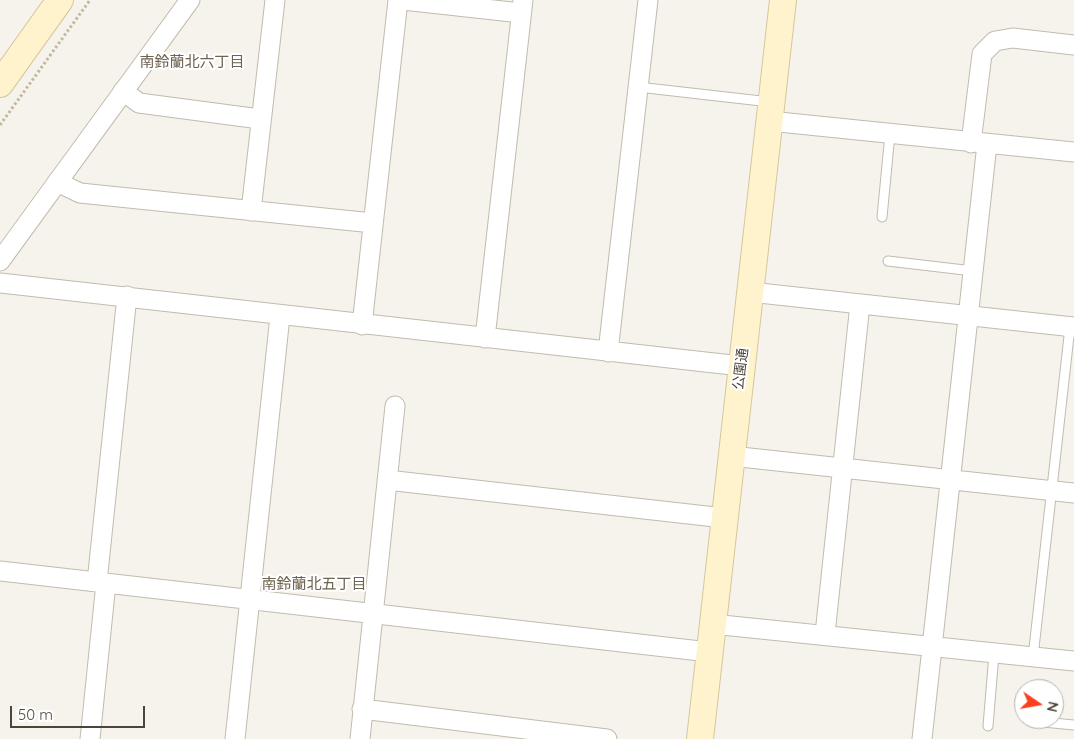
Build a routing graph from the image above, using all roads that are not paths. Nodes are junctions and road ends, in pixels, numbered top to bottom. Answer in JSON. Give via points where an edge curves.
{"nodes":[{"id":1,"x":60,"y":0,"type":"edge"},
{"id":2,"x":190,"y":0,"type":"edge"},
{"id":3,"x":275,"y":0,"type":"edge"},
{"id":4,"x":398,"y":0,"type":"edge"},
{"id":5,"x":403,"y":0,"type":"edge"},
{"id":6,"x":648,"y":0,"type":"edge"},
{"id":7,"x":783,"y":0,"type":"edge"},
{"id":8,"x":522,"y":6,"type":"edge"},
{"id":9,"x":1074,"y":45,"type":"edge"},
{"id":10,"x":0,"y":84,"type":"edge"},
{"id":11,"x":638,"y":87,"type":"junction"},
{"id":12,"x":123,"y":91,"type":"junction"},
{"id":13,"x":770,"y":112,"type":"junction"},
{"id":14,"x":260,"y":119,"type":"junction"},
{"id":15,"x":890,"y":134,"type":"junction"},
{"id":16,"x":979,"y":144,"type":"junction"},
{"id":17,"x":1074,"y":152,"type":"edge"},
{"id":18,"x":57,"y":182,"type":"junction"},
{"id":19,"x":251,"y":212,"type":"junction"},
{"id":20,"x":882,"y":217,"type":"dead end"},
{"id":21,"x":373,"y":223,"type":"junction"},
{"id":22,"x":0,"y":261,"type":"edge"},
{"id":23,"x":888,"y":261,"type":"dead end"},
{"id":24,"x":973,"y":271,"type":"junction"},
{"id":25,"x":0,"y":283,"type":"edge"},
{"id":26,"x":750,"y":292,"type":"junction"},
{"id":27,"x":127,"y":296,"type":"junction"},
{"id":28,"x":860,"y":304,"type":"junction"},
{"id":29,"x":280,"y":316,"type":"junction"},
{"id":30,"x":968,"y":317,"type":"junction"},
{"id":31,"x":362,"y":325,"type":"junction"},
{"id":32,"x":1072,"y":327,"type":"edge"},
{"id":33,"x":485,"y":338,"type":"junction"},
{"id":34,"x":608,"y":352,"type":"junction"},
{"id":35,"x":741,"y":366,"type":"junction"},
{"id":36,"x":395,"y":406,"type":"dead end"},
{"id":37,"x":731,"y":456,"type":"junction"},
{"id":38,"x":843,"y":469,"type":"junction"},
{"id":39,"x":387,"y":480,"type":"junction"},
{"id":40,"x":951,"y":480,"type":"junction"},
{"id":41,"x":1052,"y":491,"type":"junction"},
{"id":42,"x":1074,"y":493,"type":"edge"},
{"id":43,"x":724,"y":518,"type":"junction"},
{"id":44,"x":0,"y":571,"type":"edge"},
{"id":45,"x":102,"y":582,"type":"junction"},
{"id":46,"x":248,"y":598,"type":"junction"},
{"id":47,"x":373,"y":612,"type":"junction"},
{"id":48,"x":712,"y":624,"type":"junction"},
{"id":49,"x":825,"y":634,"type":"junction"},
{"id":50,"x":932,"y":648,"type":"junction"},
{"id":51,"x":709,"y":652,"type":"junction"},
{"id":52,"x":994,"y":654,"type":"junction"},
{"id":53,"x":1033,"y":657,"type":"junction"},
{"id":54,"x":1074,"y":661,"type":"edge"},
{"id":55,"x":362,"y":709,"type":"junction"},
{"id":56,"x":988,"y":726,"type":"dead end"},
{"id":57,"x":90,"y":739,"type":"edge"},
{"id":58,"x":235,"y":739,"type":"edge"},
{"id":59,"x":360,"y":739,"type":"edge"},
{"id":60,"x":607,"y":739,"type":"edge"},
{"id":61,"x":700,"y":739,"type":"edge"},
{"id":62,"x":922,"y":739,"type":"edge"}],
"edges":[{"from":1,"to":10,"type":"street"},
{"from":2,"to":12,"type":"street"},
{"from":3,"to":14,"type":"street"},
{"from":4,"to":21,"type":"street"},
{"from":5,"to":8,"type":"street"},
{"from":6,"to":11,"type":"street"},
{"from":7,"to":13,"type":"street","name":"公園通"},
{"from":8,"to":33,"type":"street"},
{"from":9,"to":16,"type":"street","via":[[1013,38],[995,41],[982,54]]},
{"from":11,"to":13,"type":"lane"},
{"from":11,"to":34,"type":"street"},
{"from":12,"to":14,"type":"street","via":[[139,103]]},
{"from":12,"to":18,"type":"street"},
{"from":13,"to":15,"type":"street"},
{"from":13,"to":26,"type":"street","name":"公園通"},
{"from":14,"to":19,"type":"street"},
{"from":15,"to":16,"type":"street"},
{"from":15,"to":20,"type":"lane"},
{"from":16,"to":17,"type":"street"},
{"from":16,"to":24,"type":"street"},
{"from":18,"to":19,"type":"street","via":[[80,193]]},
{"from":18,"to":22,"type":"street"},
{"from":19,"to":21,"type":"street"},
{"from":21,"to":31,"type":"street"},
{"from":23,"to":24,"type":"lane"},
{"from":24,"to":30,"type":"street"},
{"from":25,"to":27,"type":"street"},
{"from":26,"to":28,"type":"street"},
{"from":26,"to":35,"type":"street","name":"公園通"},
{"from":27,"to":29,"type":"street"},
{"from":27,"to":45,"type":"street"},
{"from":28,"to":30,"type":"street"},
{"from":28,"to":38,"type":"street"},
{"from":29,"to":31,"type":"street"},
{"from":29,"to":46,"type":"street"},
{"from":30,"to":32,"type":"street"},
{"from":30,"to":40,"type":"street"},
{"from":31,"to":33,"type":"street"},
{"from":32,"to":41,"type":"lane"},
{"from":33,"to":34,"type":"street"},
{"from":34,"to":35,"type":"street"},
{"from":35,"to":37,"type":"street","name":"公園通"},
{"from":36,"to":39,"type":"street"},
{"from":37,"to":38,"type":"street"},
{"from":37,"to":43,"type":"street","name":"公園通"},
{"from":38,"to":40,"type":"street"},
{"from":38,"to":49,"type":"street"},
{"from":39,"to":43,"type":"street"},
{"from":39,"to":47,"type":"street"},
{"from":40,"to":41,"type":"street"},
{"from":40,"to":50,"type":"street"},
{"from":41,"to":42,"type":"street"},
{"from":41,"to":53,"type":"lane"},
{"from":43,"to":48,"type":"street","name":"公園通"},
{"from":44,"to":45,"type":"street"},
{"from":45,"to":46,"type":"street"},
{"from":45,"to":57,"type":"street"},
{"from":46,"to":47,"type":"street"},
{"from":46,"to":58,"type":"street"},
{"from":47,"to":51,"type":"street"},
{"from":47,"to":55,"type":"street"},
{"from":48,"to":49,"type":"street"},
{"from":48,"to":51,"type":"street","name":"公園通"},
{"from":49,"to":50,"type":"street"},
{"from":50,"to":52,"type":"street"},
{"from":50,"to":62,"type":"street"},
{"from":51,"to":61,"type":"street","name":"公園通"},
{"from":52,"to":53,"type":"street"},
{"from":52,"to":56,"type":"lane"},
{"from":53,"to":54,"type":"street"},
{"from":55,"to":59,"type":"street"},
{"from":55,"to":60,"type":"street"}]}
